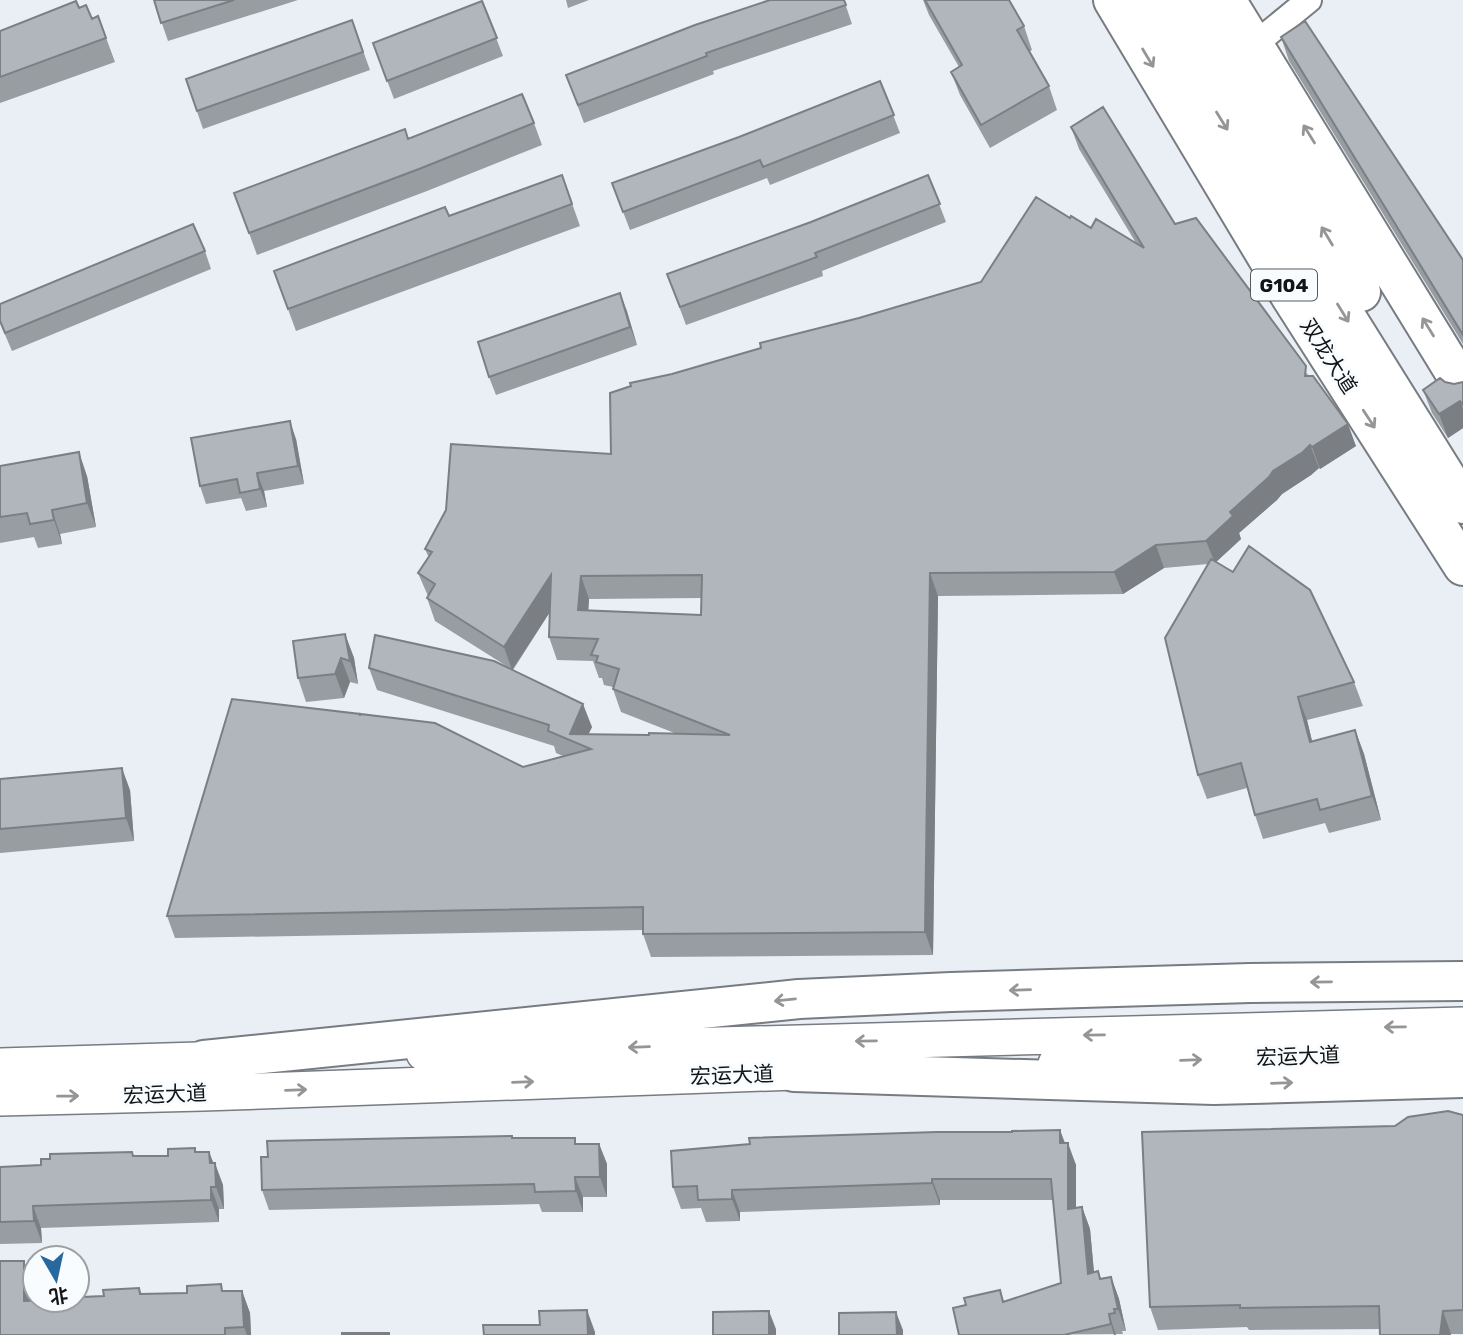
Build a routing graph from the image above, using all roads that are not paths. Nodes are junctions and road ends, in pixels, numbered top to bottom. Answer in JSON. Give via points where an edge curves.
{"nodes":[{"id":1,"x":1113,"y":0,"type":"edge"},
{"id":2,"x":1148,"y":0,"type":"edge"},
{"id":3,"x":1185,"y":0,"type":"edge"},
{"id":4,"x":1226,"y":0,"type":"edge"},
{"id":5,"x":1309,"y":0,"type":"edge"},
{"id":6,"x":1254,"y":45,"type":"junction"},
{"id":7,"x":1463,"y":386,"type":"edge"},
{"id":8,"x":1463,"y":462,"type":"edge"},
{"id":9,"x":1463,"y":504,"type":"edge"},
{"id":10,"x":1463,"y":566,"type":"edge"},
{"id":11,"x":1463,"y":981,"type":"edge"},
{"id":12,"x":1463,"y":1025,"type":"edge"},
{"id":13,"x":1463,"y":1051,"type":"edge"},
{"id":14,"x":204,"y":1060,"type":"junction"},
{"id":15,"x":0,"y":1066,"type":"edge"},
{"id":16,"x":794,"y":1072,"type":"junction"},
{"id":17,"x":1463,"y":1078,"type":"edge"},
{"id":18,"x":0,"y":1098,"type":"edge"}],
"edges":[{"from":1,"to":10,"type":"highway","name":"双龙大道","number":"G104","one_way":true,"via":[[1291,297]]},
{"from":2,"to":9,"type":"highway","name":"双龙大道","number":"G104","one_way":true},
{"from":8,"to":3,"type":"highway","number":"G104","one_way":true},
{"from":4,"to":6,"type":"highway"},
{"from":5,"to":6,"type":"street"},
{"from":7,"to":6,"type":"highway","one_way":true},
{"from":11,"to":14,"type":"highway","one_way":true,"via":[[1250,983],[799,999]]},
{"from":12,"to":14,"type":"main road","name":"宏运大道","one_way":true},
{"from":16,"to":13,"type":"main road","name":"宏运大道","one_way":true},
{"from":14,"to":15,"type":"main road","name":"宏运大道"},
{"from":16,"to":17,"type":"highway","one_way":true,"via":[[1214,1085]]},
{"from":18,"to":16,"type":"main road","name":"宏运大道","one_way":true}]}
